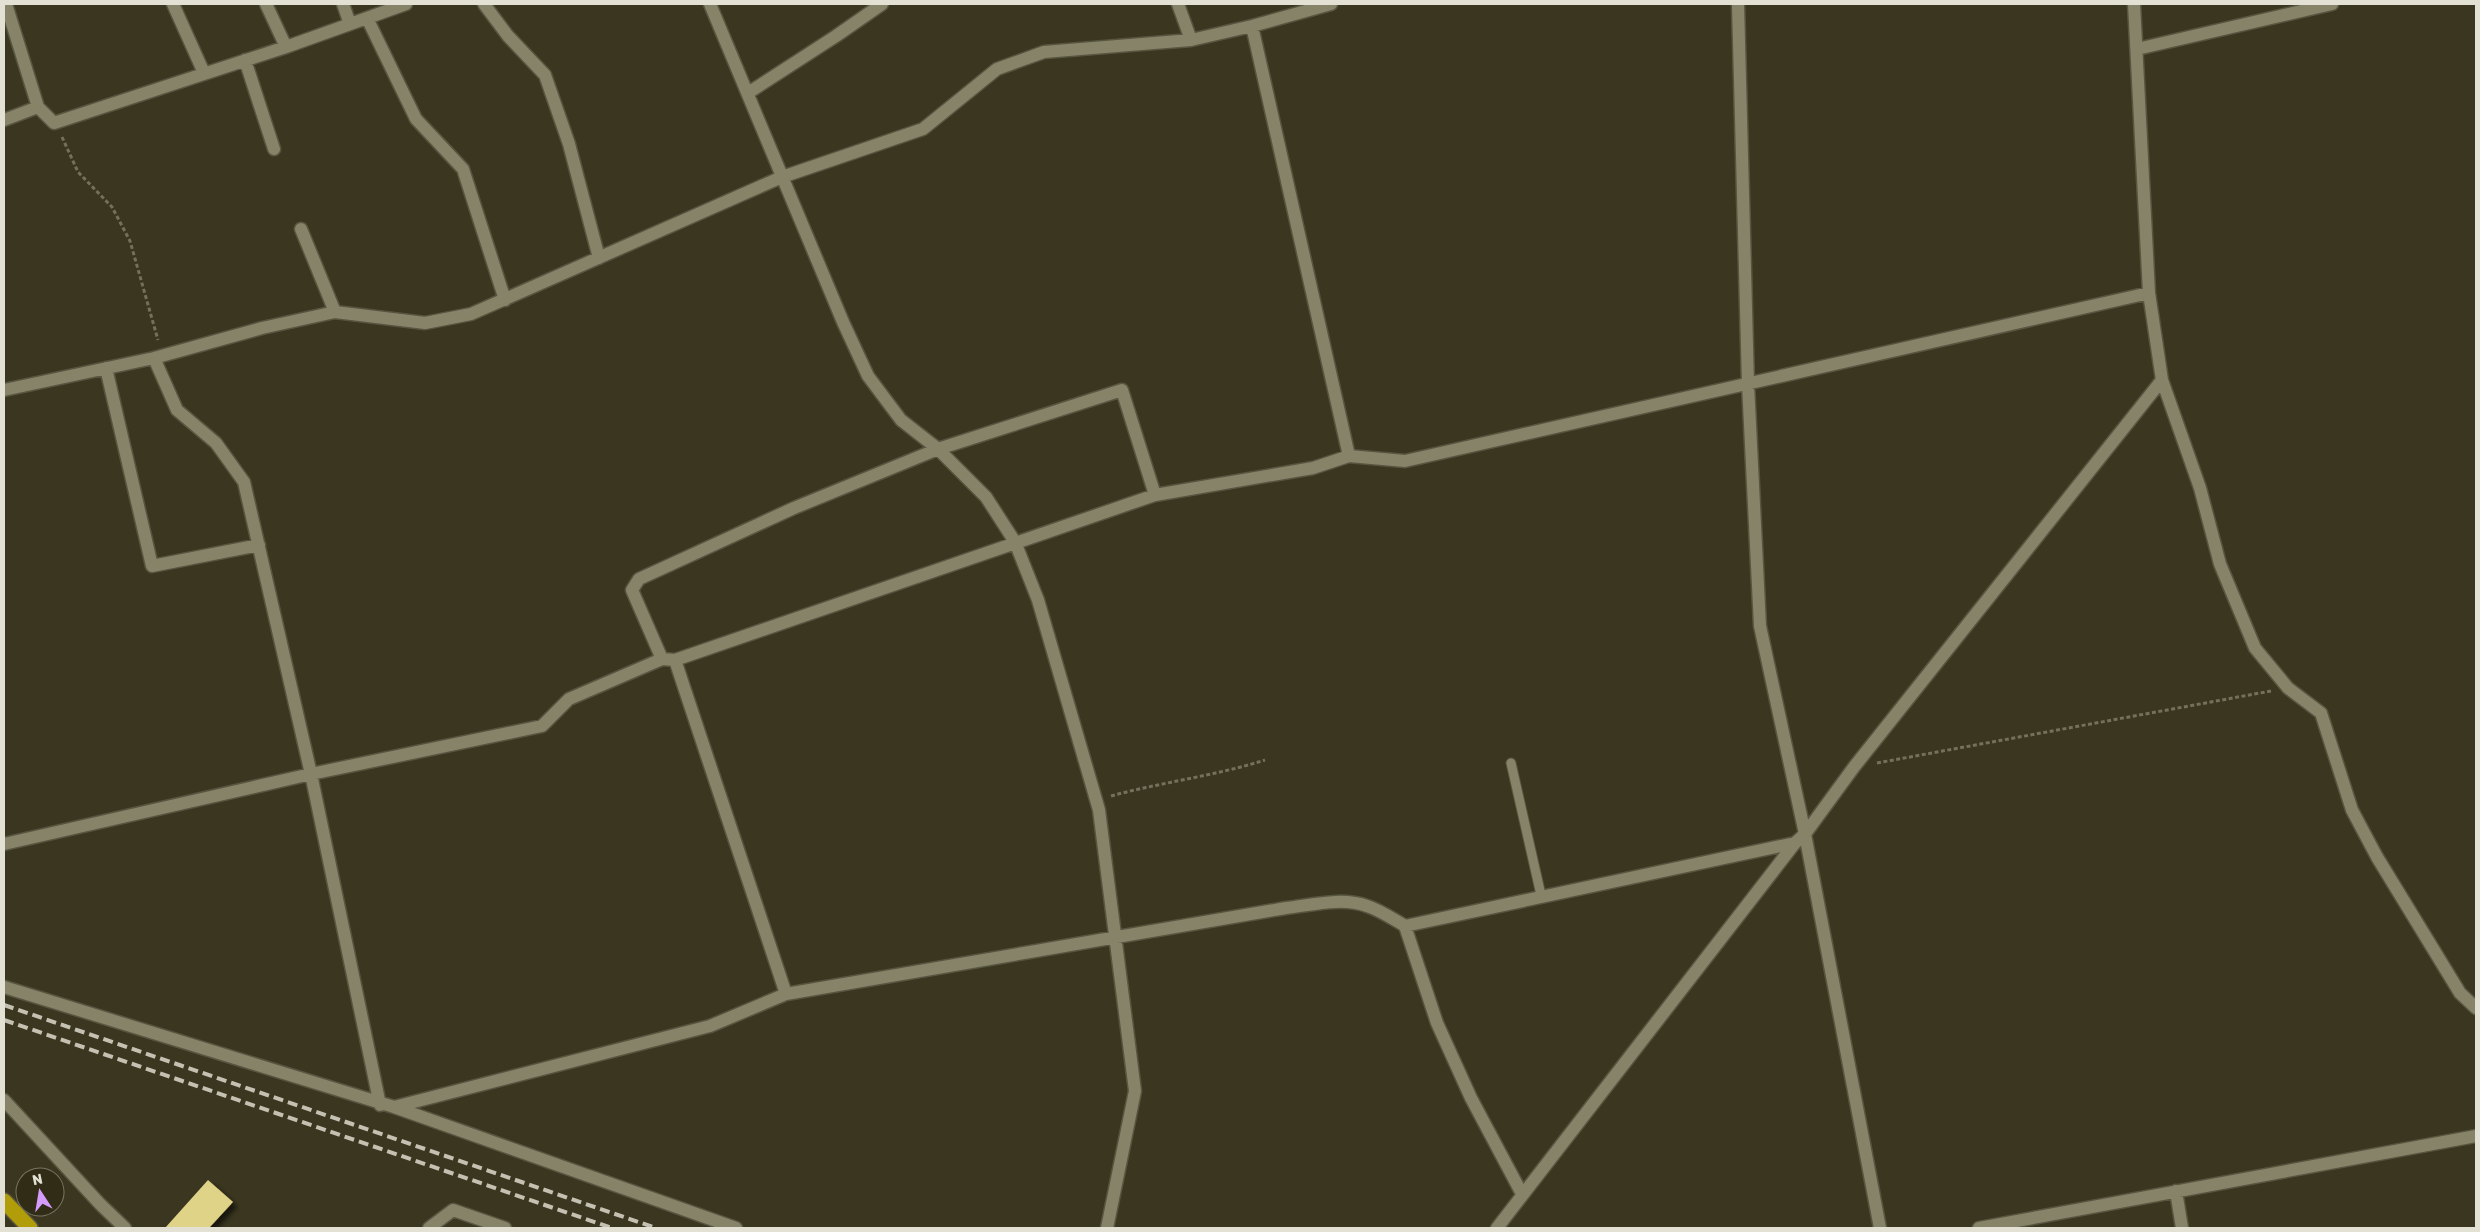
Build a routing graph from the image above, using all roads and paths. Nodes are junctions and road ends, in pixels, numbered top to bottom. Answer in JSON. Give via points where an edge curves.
{"nodes":[{"id":1,"x":6,"y":4,"type":"edge"},
{"id":2,"x":173,"y":4,"type":"edge"},
{"id":3,"x":266,"y":4,"type":"edge"},
{"id":4,"x":342,"y":4,"type":"edge"},
{"id":5,"x":406,"y":4,"type":"edge"},
{"id":6,"x":484,"y":4,"type":"edge"},
{"id":7,"x":710,"y":4,"type":"edge"},
{"id":8,"x":882,"y":4,"type":"edge"},
{"id":9,"x":1178,"y":4,"type":"edge"},
{"id":10,"x":1331,"y":4,"type":"edge"},
{"id":11,"x":1738,"y":4,"type":"edge"},
{"id":12,"x":2134,"y":4,"type":"edge"},
{"id":13,"x":2332,"y":4,"type":"edge"},
{"id":14,"x":367,"y":18,"type":"junction"},
{"id":15,"x":350,"y":24,"type":"junction"},
{"id":16,"x":1252,"y":26,"type":"junction"},
{"id":17,"x":1191,"y":40,"type":"junction"},
{"id":18,"x":286,"y":47,"type":"junction"},
{"id":19,"x":2137,"y":49,"type":"junction"},
{"id":20,"x":246,"y":60,"type":"junction"},
{"id":21,"x":204,"y":73,"type":"junction"},
{"id":22,"x":748,"y":93,"type":"junction"},
{"id":23,"x":38,"y":107,"type":"junction"},
{"id":24,"x":4,"y":120,"type":"edge"},
{"id":25,"x":54,"y":123,"type":"junction"},
{"id":26,"x":274,"y":149,"type":"dead end"},
{"id":27,"x":782,"y":177,"type":"junction"},
{"id":28,"x":301,"y":229,"type":"dead end"},
{"id":29,"x":599,"y":258,"type":"junction"},
{"id":30,"x":2149,"y":293,"type":"junction"},
{"id":31,"x":505,"y":300,"type":"junction"},
{"id":32,"x":335,"y":312,"type":"junction"},
{"id":33,"x":158,"y":357,"type":"junction"},
{"id":34,"x":106,"y":368,"type":"junction"},
{"id":35,"x":2162,"y":380,"type":"junction"},
{"id":36,"x":1748,"y":384,"type":"junction"},
{"id":37,"x":4,"y":390,"type":"edge"},
{"id":38,"x":938,"y":448,"type":"junction"},
{"id":39,"x":1349,"y":456,"type":"junction"},
{"id":40,"x":1155,"y":495,"type":"junction"},
{"id":41,"x":1015,"y":542,"type":"junction"},
{"id":42,"x":259,"y":545,"type":"junction"},
{"id":43,"x":668,"y":659,"type":"junction"},
{"id":44,"x":2288,"y":688,"type":"junction"},
{"id":45,"x":1265,"y":760,"type":"dead end"},
{"id":46,"x":1511,"y":763,"type":"dead end"},
{"id":47,"x":1854,"y":767,"type":"junction"},
{"id":48,"x":311,"y":774,"type":"junction"},
{"id":49,"x":1096,"y":800,"type":"junction"},
{"id":50,"x":1800,"y":839,"type":"junction"},
{"id":51,"x":4,"y":844,"type":"edge"},
{"id":52,"x":1541,"y":895,"type":"junction"},
{"id":53,"x":1405,"y":926,"type":"junction"},
{"id":54,"x":1116,"y":937,"type":"junction"},
{"id":55,"x":4,"y":987,"type":"edge"},
{"id":56,"x":786,"y":994,"type":"junction"},
{"id":57,"x":2476,"y":1008,"type":"edge"},
{"id":58,"x":4,"y":1100,"type":"edge"},
{"id":59,"x":380,"y":1105,"type":"junction"},
{"id":60,"x":394,"y":1108,"type":"junction"},
{"id":61,"x":2476,"y":1136,"type":"edge"},
{"id":62,"x":2176,"y":1191,"type":"junction"},
{"id":63,"x":1522,"y":1194,"type":"junction"},
{"id":64,"x":4,"y":1200,"type":"edge"},
{"id":65,"x":30,"y":1228,"type":"edge"},
{"id":66,"x":125,"y":1228,"type":"edge"},
{"id":67,"x":429,"y":1228,"type":"edge"},
{"id":68,"x":505,"y":1228,"type":"edge"},
{"id":69,"x":736,"y":1228,"type":"edge"},
{"id":70,"x":1107,"y":1228,"type":"edge"},
{"id":71,"x":1497,"y":1228,"type":"edge"},
{"id":72,"x":1880,"y":1228,"type":"edge"},
{"id":73,"x":1979,"y":1228,"type":"edge"},
{"id":74,"x":2182,"y":1228,"type":"edge"}],
"edges":[{"from":1,"to":23,"type":"street"},
{"from":2,"to":21,"type":"street"},
{"from":3,"to":18,"type":"street"},
{"from":4,"to":15,"type":"street"},
{"from":5,"to":14,"type":"street"},
{"from":6,"to":29,"type":"street","via":[[508,36],[545,75],[569,144]]},
{"from":7,"to":22,"type":"street"},
{"from":8,"to":22,"type":"street"},
{"from":9,"to":17,"type":"street"},
{"from":10,"to":16,"type":"street"},
{"from":11,"to":36,"type":"street"},
{"from":12,"to":19,"type":"street"},
{"from":13,"to":19,"type":"street"},
{"from":14,"to":15,"type":"street"},
{"from":14,"to":31,"type":"street","via":[[416,119],[463,169]]},
{"from":15,"to":18,"type":"street"},
{"from":16,"to":17,"type":"street"},
{"from":16,"to":39,"type":"street"},
{"from":17,"to":27,"type":"street","via":[[1044,52],[997,69],[923,129]]},
{"from":18,"to":20,"type":"street"},
{"from":19,"to":30,"type":"street"},
{"from":20,"to":21,"type":"street"},
{"from":20,"to":26,"type":"street"},
{"from":21,"to":25,"type":"street"},
{"from":22,"to":27,"type":"street"},
{"from":23,"to":24,"type":"street"},
{"from":23,"to":25,"type":"street"},
{"from":25,"to":33,"type":"path","via":[[78,172],[112,208],[130,241]]},
{"from":27,"to":29,"type":"street"},
{"from":27,"to":38,"type":"street","via":[[868,376],[900,420]]},
{"from":28,"to":32,"type":"street"},
{"from":29,"to":31,"type":"street"},
{"from":30,"to":35,"type":"street"},
{"from":30,"to":36,"type":"street"},
{"from":31,"to":32,"type":"street","via":[[471,314],[425,324]]},
{"from":32,"to":33,"type":"street"},
{"from":33,"to":34,"type":"street"},
{"from":33,"to":42,"type":"street","via":[[176,410],[216,444],[244,482]]},
{"from":34,"to":37,"type":"street"},
{"from":34,"to":42,"type":"street","via":[[152,566]]},
{"from":35,"to":44,"type":"street","via":[[2200,488],[2229,587],[2254,648]]},
{"from":35,"to":47,"type":"street"},
{"from":36,"to":39,"type":"street","via":[[1405,461]]},
{"from":36,"to":50,"type":"street","via":[[1760,626]]},
{"from":38,"to":40,"type":"street","via":[[1122,390]]},
{"from":38,"to":41,"type":"street","via":[[986,497]]},
{"from":38,"to":43,"type":"street","via":[[794,508],[639,579],[632,590]]},
{"from":39,"to":40,"type":"street","via":[[1313,468]]},
{"from":40,"to":41,"type":"street"},
{"from":41,"to":43,"type":"street"},
{"from":41,"to":49,"type":"street","via":[[1038,600]]},
{"from":42,"to":48,"type":"street"},
{"from":43,"to":48,"type":"street","via":[[569,699],[542,726]]},
{"from":43,"to":56,"type":"street"},
{"from":44,"to":47,"type":"path"},
{"from":44,"to":57,"type":"street","via":[[2321,713],[2352,810],[2460,993]]},
{"from":45,"to":49,"type":"path"},
{"from":46,"to":52,"type":"lane"},
{"from":47,"to":50,"type":"street"},
{"from":48,"to":51,"type":"street"},
{"from":48,"to":59,"type":"street"},
{"from":49,"to":54,"type":"street"},
{"from":50,"to":52,"type":"street"},
{"from":50,"to":63,"type":"street"},
{"from":50,"to":72,"type":"street"},
{"from":52,"to":53,"type":"street"},
{"from":53,"to":54,"type":"street","via":[[1369,906],[1341,902],[1286,908]]},
{"from":53,"to":63,"type":"street","via":[[1437,1023],[1471,1098]]},
{"from":54,"to":56,"type":"street"},
{"from":54,"to":70,"type":"street","via":[[1135,1091]]},
{"from":55,"to":59,"type":"street"},
{"from":56,"to":60,"type":"street","via":[[710,1026]]},
{"from":58,"to":66,"type":"street"},
{"from":59,"to":60,"type":"street"},
{"from":60,"to":69,"type":"street"},
{"from":61,"to":62,"type":"street"},
{"from":62,"to":73,"type":"street"},
{"from":62,"to":74,"type":"street"},
{"from":63,"to":71,"type":"street"},
{"from":64,"to":65,"type":"highway"},
{"from":67,"to":68,"type":"street","via":[[453,1210]]}]}
